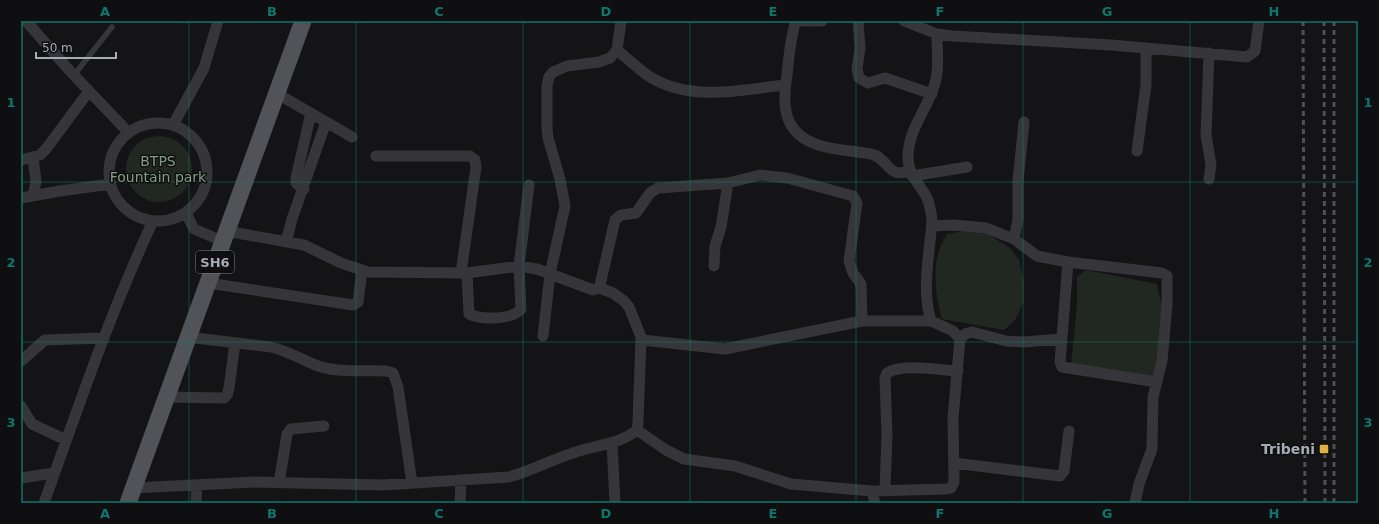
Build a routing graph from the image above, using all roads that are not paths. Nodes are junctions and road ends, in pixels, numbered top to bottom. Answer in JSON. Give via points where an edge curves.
{"nodes":[{"id":1,"x":26,"y":21,"type":"edge"},
{"id":2,"x":218,"y":21,"type":"edge"},
{"id":3,"x":303,"y":21,"type":"edge"},
{"id":4,"x":622,"y":21,"type":"edge"},
{"id":5,"x":796,"y":21,"type":"edge"},
{"id":6,"x":803,"y":21,"type":"edge"},
{"id":7,"x":822,"y":21,"type":"edge"},
{"id":8,"x":858,"y":21,"type":"edge"},
{"id":9,"x":904,"y":21,"type":"edge"},
{"id":10,"x":1259,"y":21,"type":"edge"},
{"id":11,"x":112,"y":27,"type":"dead end"},
{"id":12,"x":937,"y":34,"type":"junction"},
{"id":13,"x":1146,"y":48,"type":"junction"},
{"id":14,"x":617,"y":50,"type":"junction"},
{"id":15,"x":1209,"y":54,"type":"junction"},
{"id":16,"x":74,"y":75,"type":"junction"},
{"id":17,"x":785,"y":85,"type":"junction"},
{"id":18,"x":89,"y":91,"type":"junction"},
{"id":19,"x":276,"y":93,"type":"junction"},
{"id":20,"x":932,"y":94,"type":"junction"},
{"id":21,"x":311,"y":113,"type":"junction"},
{"id":22,"x":326,"y":122,"type":"junction"},
{"id":23,"x":1024,"y":122,"type":"dead end"},
{"id":24,"x":173,"y":124,"type":"junction"},
{"id":25,"x":128,"y":132,"type":"junction"},
{"id":26,"x":352,"y":137,"type":"dead end"},
{"id":27,"x":1137,"y":151,"type":"dead end"},
{"id":28,"x":376,"y":156,"type":"dead end"},
{"id":29,"x":33,"y":158,"type":"junction"},
{"id":30,"x":21,"y":160,"type":"edge"},
{"id":31,"x":967,"y":167,"type":"dead end"},
{"id":32,"x":911,"y":173,"type":"junction"},
{"id":33,"x":1209,"y":179,"type":"dead end"},
{"id":34,"x":728,"y":183,"type":"junction"},
{"id":35,"x":110,"y":184,"type":"junction"},
{"id":36,"x":529,"y":185,"type":"dead end"},
{"id":37,"x":304,"y":189,"type":"junction"},
{"id":38,"x":33,"y":196,"type":"junction"},
{"id":39,"x":21,"y":198,"type":"edge"},
{"id":40,"x":186,"y":213,"type":"junction"},
{"id":41,"x":153,"y":221,"type":"junction"},
{"id":42,"x":932,"y":226,"type":"junction"},
{"id":43,"x":224,"y":236,"type":"junction"},
{"id":44,"x":1014,"y":239,"type":"junction"},
{"id":45,"x":286,"y":242,"type":"junction"},
{"id":46,"x":1068,"y":262,"type":"junction"},
{"id":47,"x":520,"y":266,"type":"junction"},
{"id":48,"x":714,"y":266,"type":"dead end"},
{"id":49,"x":362,"y":270,"type":"junction"},
{"id":50,"x":464,"y":273,"type":"junction"},
{"id":51,"x":550,"y":274,"type":"junction"},
{"id":52,"x":208,"y":283,"type":"junction"},
{"id":53,"x":601,"y":287,"type":"junction"},
{"id":54,"x":862,"y":321,"type":"junction"},
{"id":55,"x":931,"y":321,"type":"junction"},
{"id":56,"x":543,"y":336,"type":"dead end"},
{"id":57,"x":187,"y":337,"type":"junction"},
{"id":58,"x":104,"y":338,"type":"junction"},
{"id":59,"x":960,"y":339,"type":"junction"},
{"id":60,"x":1062,"y":339,"type":"junction"},
{"id":61,"x":642,"y":340,"type":"junction"},
{"id":62,"x":236,"y":343,"type":"junction"},
{"id":63,"x":21,"y":361,"type":"edge"},
{"id":64,"x":958,"y":371,"type":"junction"},
{"id":65,"x":1157,"y":382,"type":"junction"},
{"id":66,"x":165,"y":397,"type":"junction"},
{"id":67,"x":21,"y":406,"type":"edge"},
{"id":68,"x":324,"y":426,"type":"dead end"},
{"id":69,"x":637,"y":430,"type":"junction"},
{"id":70,"x":1069,"y":431,"type":"dead end"},
{"id":71,"x":66,"y":440,"type":"junction"},
{"id":72,"x":612,"y":443,"type":"junction"},
{"id":73,"x":954,"y":463,"type":"junction"},
{"id":74,"x":54,"y":473,"type":"junction"},
{"id":75,"x":21,"y":478,"type":"edge"},
{"id":76,"x":461,"y":480,"type":"junction"},
{"id":77,"x":279,"y":483,"type":"junction"},
{"id":78,"x":412,"y":483,"type":"junction"},
{"id":79,"x":197,"y":485,"type":"junction"},
{"id":80,"x":885,"y":490,"type":"junction"},
{"id":81,"x":872,"y":491,"type":"junction"},
{"id":82,"x":131,"y":496,"type":"edge"},
{"id":83,"x":44,"y":503,"type":"edge"},
{"id":84,"x":196,"y":503,"type":"edge"},
{"id":85,"x":460,"y":503,"type":"edge"},
{"id":86,"x":615,"y":503,"type":"edge"},
{"id":87,"x":875,"y":503,"type":"edge"},
{"id":88,"x":1134,"y":503,"type":"edge"}],
"edges":[{"from":1,"to":16,"type":"street"},
{"from":2,"to":24,"type":"street","via":[[204,68]]},
{"from":3,"to":19,"type":"main road","number":"SH6"},
{"from":4,"to":14,"type":"street"},
{"from":5,"to":17,"type":"street"},
{"from":6,"to":7,"type":"street"},
{"from":8,"to":20,"type":"street","via":[[859,78],[868,83],[885,78],[891,79]]},
{"from":9,"to":12,"type":"street"},
{"from":10,"to":15,"type":"street","via":[[1256,44],[1251,55]]},
{"from":11,"to":16,"type":"lane"},
{"from":12,"to":13,"type":"street","via":[[1023,42]]},
{"from":12,"to":20,"type":"street","via":[[937,75]]},
{"from":13,"to":15,"type":"street"},
{"from":13,"to":27,"type":"street","via":[[1146,85]]},
{"from":14,"to":17,"type":"street","via":[[649,76],[681,90],[702,93]]},
{"from":14,"to":51,"type":"street","via":[[606,61],[567,66],[553,72],[549,77],[548,133],[565,206]]},
{"from":15,"to":33,"type":"street","via":[[1206,135],[1212,165]]},
{"from":16,"to":18,"type":"street"},
{"from":17,"to":32,"type":"street","via":[[786,114],[792,127],[799,134],[827,147],[874,154],[898,174]]},
{"from":18,"to":25,"type":"street"},
{"from":18,"to":29,"type":"street","via":[[46,149]]},
{"from":19,"to":21,"type":"street"},
{"from":19,"to":43,"type":"main road","number":"SH6"},
{"from":20,"to":32,"type":"street","via":[[919,116],[911,141],[908,157]]},
{"from":21,"to":22,"type":"street"},
{"from":21,"to":37,"type":"street","via":[[296,178],[296,183]]},
{"from":22,"to":26,"type":"street"},
{"from":22,"to":37,"type":"street"},
{"from":23,"to":44,"type":"street","via":[[1018,181],[1018,219]]},
{"from":24,"to":25,"type":"street","via":[[158,122],[142,125]]},
{"from":24,"to":40,"type":"street","via":[[188,132],[199,143],[206,157],[208,173],[205,188],[197,202]]},
{"from":25,"to":35,"type":"street","via":[[111,156],[108,170]]},
{"from":28,"to":50,"type":"street","via":[[470,156],[474,160],[476,166]]},
{"from":29,"to":30,"type":"street"},
{"from":29,"to":38,"type":"street","via":[[36,181]]},
{"from":31,"to":32,"type":"street"},
{"from":32,"to":42,"type":"street","via":[[929,202]]},
{"from":34,"to":48,"type":"street","via":[[721,227],[714,246]]},
{"from":34,"to":53,"type":"street","via":[[658,188],[650,193],[636,213],[617,217],[612,227]]},
{"from":34,"to":54,"type":"street","via":[[760,175],[788,178],[853,196],[857,203],[849,261],[853,273],[861,284]]},
{"from":35,"to":38,"type":"street"},
{"from":35,"to":41,"type":"street","via":[[116,198],[126,209],[138,217]]},
{"from":36,"to":47,"type":"street"},
{"from":37,"to":45,"type":"street"},
{"from":38,"to":39,"type":"street"},
{"from":40,"to":41,"type":"street","via":[[170,220]]},
{"from":40,"to":43,"type":"street","via":[[194,229]]},
{"from":41,"to":58,"type":"street","via":[[131,268]]},
{"from":42,"to":44,"type":"street","via":[[986,228]]},
{"from":42,"to":55,"type":"street","via":[[926,294]]},
{"from":43,"to":45,"type":"street"},
{"from":43,"to":52,"type":"main road","number":"SH6"},
{"from":44,"to":46,"type":"street","via":[[1037,256]]},
{"from":45,"to":49,"type":"street","via":[[304,245]]},
{"from":46,"to":60,"type":"street"},
{"from":46,"to":65,"type":"street","via":[[1162,273],[1167,276],[1168,306],[1161,370]]},
{"from":47,"to":50,"type":"street"},
{"from":47,"to":50,"type":"street","via":[[521,309],[513,316],[483,317],[469,314]]},
{"from":47,"to":51,"type":"street"},
{"from":49,"to":50,"type":"street"},
{"from":49,"to":52,"type":"street","via":[[358,302],[353,305]]},
{"from":51,"to":53,"type":"street","via":[[593,290]]},
{"from":51,"to":56,"type":"street"},
{"from":52,"to":57,"type":"main road","number":"SH6"},
{"from":53,"to":61,"type":"street","via":[[618,296],[629,307]]},
{"from":54,"to":55,"type":"street"},
{"from":54,"to":61,"type":"street","via":[[725,349]]},
{"from":55,"to":59,"type":"street","via":[[953,331]]},
{"from":57,"to":62,"type":"street"},
{"from":57,"to":66,"type":"main road","number":"SH6"},
{"from":58,"to":63,"type":"street","via":[[45,340]]},
{"from":58,"to":71,"type":"street"},
{"from":59,"to":60,"type":"street","via":[[972,332],[1006,341]]},
{"from":59,"to":64,"type":"street"},
{"from":60,"to":65,"type":"street","via":[[1062,367]]},
{"from":61,"to":69,"type":"street"},
{"from":62,"to":66,"type":"street","via":[[228,395],[224,398]]},
{"from":62,"to":78,"type":"street","via":[[285,350],[330,369],[393,373],[398,387]]},
{"from":64,"to":73,"type":"street","via":[[953,418]]},
{"from":64,"to":80,"type":"street","via":[[905,368],[892,369],[887,373]]},
{"from":65,"to":88,"type":"street","via":[[1153,397],[1152,450],[1138,484]]},
{"from":66,"to":82,"type":"main road","number":"SH6"},
{"from":67,"to":71,"type":"street","via":[[32,424]]},
{"from":68,"to":77,"type":"street","via":[[291,429],[287,434]]},
{"from":69,"to":72,"type":"street"},
{"from":69,"to":81,"type":"street","via":[[684,459],[742,468],[791,484]]},
{"from":70,"to":73,"type":"street","via":[[1064,471],[1060,476]]},
{"from":71,"to":74,"type":"street"},
{"from":72,"to":76,"type":"street","via":[[573,452],[509,477]]},
{"from":72,"to":86,"type":"street"},
{"from":73,"to":80,"type":"street","via":[[954,482],[951,488]]},
{"from":74,"to":75,"type":"street"},
{"from":74,"to":83,"type":"street"},
{"from":76,"to":78,"type":"street"},
{"from":76,"to":85,"type":"street"},
{"from":77,"to":78,"type":"street"},
{"from":77,"to":79,"type":"street"},
{"from":79,"to":82,"type":"street"},
{"from":79,"to":84,"type":"street"},
{"from":80,"to":81,"type":"street"},
{"from":81,"to":87,"type":"street"}]}
